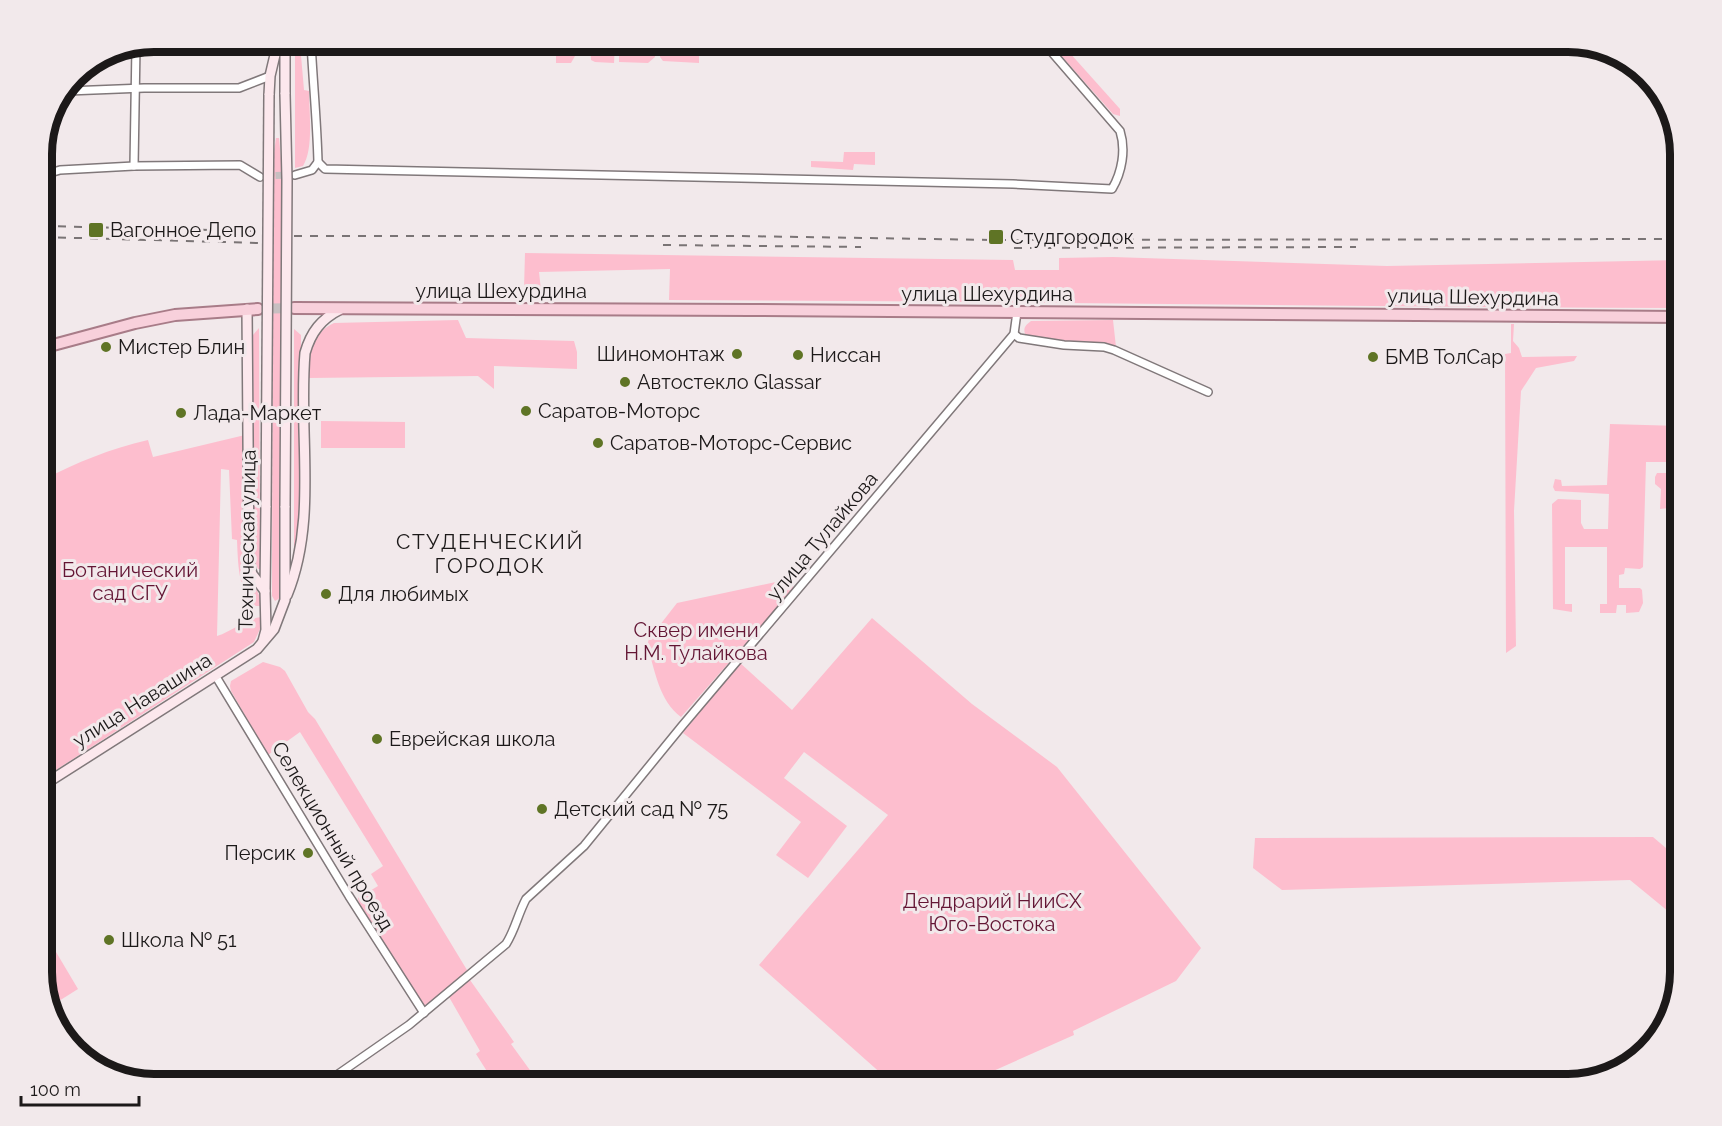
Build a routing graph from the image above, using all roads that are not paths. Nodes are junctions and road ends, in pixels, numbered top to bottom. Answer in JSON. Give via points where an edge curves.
{"nodes":[{"id":1,"x":276,"y":52,"type":"edge"},
{"id":2,"x":285,"y":52,"type":"edge"},
{"id":3,"x":312,"y":52,"type":"edge"},
{"id":4,"x":1051,"y":52,"type":"edge"},
{"id":5,"x":136,"y":54,"type":"edge"},
{"id":6,"x":270,"y":76,"type":"junction"},
{"id":7,"x":136,"y":89,"type":"junction"},
{"id":8,"x":75,"y":91,"type":"edge"},
{"id":9,"x":318,"y":162,"type":"junction"},
{"id":10,"x":134,"y":166,"type":"junction"},
{"id":11,"x":53,"y":172,"type":"edge"},
{"id":12,"x":295,"y":175,"type":"tunnel mouth"},
{"id":13,"x":260,"y":177,"type":"tunnel mouth"},
{"id":14,"x":294,"y":308,"type":"tunnel mouth"},
{"id":15,"x":342,"y":308,"type":"junction"},
{"id":16,"x":253,"y":309,"type":"joint"},
{"id":17,"x":1017,"y":312,"type":"junction"},
{"id":18,"x":1670,"y":317,"type":"edge"},
{"id":19,"x":1014,"y":334,"type":"junction"},
{"id":20,"x":53,"y":345,"type":"edge"},
{"id":21,"x":1208,"y":392,"type":"dead end"},
{"id":22,"x":265,"y":596,"type":"junction"},
{"id":23,"x":284,"y":602,"type":"junction"},
{"id":24,"x":262,"y":645,"type":"junction"},
{"id":25,"x":215,"y":675,"type":"junction"},
{"id":26,"x":53,"y":779,"type":"edge"},
{"id":27,"x":424,"y":1013,"type":"junction"},
{"id":28,"x":340,"y":1073,"type":"edge"}],
"edges":[{"from":1,"to":6,"type":"main road","name":"Техническая улица"},
{"from":2,"to":23,"type":"main road","name":"Техническая улица","bridge":true},
{"from":3,"to":9,"type":"street"},
{"from":4,"to":9,"type":"street","via":[[1120,131],[1124,153],[1112,189],[326,170]]},
{"from":5,"to":7,"type":"street"},
{"from":6,"to":7,"type":"street","via":[[239,88]]},
{"from":6,"to":22,"type":"main road","name":"Техническая улица","bridge":true},
{"from":7,"to":8,"type":"street"},
{"from":7,"to":10,"type":"street"},
{"from":9,"to":12,"type":"street","via":[[312,170]]},
{"from":10,"to":11,"type":"street"},
{"from":10,"to":13,"type":"street","via":[[240,165]]},
{"from":14,"to":15,"type":"main road","name":"улица Шехурдина"},
{"from":15,"to":17,"type":"main road","name":"улица Шехурдина"},
{"from":15,"to":23,"type":"main road","via":[[320,323],[305,353],[304,529],[299,560]]},
{"from":16,"to":20,"type":"main road","via":[[175,315]]},
{"from":16,"to":22,"type":"main road","via":[[249,562]]},
{"from":17,"to":18,"type":"main road","name":"улица Шехурдина"},
{"from":17,"to":19,"type":"street"},
{"from":19,"to":21,"type":"street","via":[[1064,345],[1104,347]]},
{"from":19,"to":27,"type":"street","name":"улица Тулайкова","via":[[584,846],[526,899],[506,944]]},
{"from":22,"to":23,"type":"street","via":[[273,609]]},
{"from":22,"to":24,"type":"main road","name":"Техническая улица","via":[[266,630]]},
{"from":23,"to":24,"type":"main road","name":"Техническая улица","via":[[274,629]]},
{"from":24,"to":25,"type":"main road","name":"улица Навашина"},
{"from":25,"to":26,"type":"main road","name":"улица Навашина"},
{"from":25,"to":27,"type":"street","name":"Селекционный проезд"},
{"from":27,"to":28,"type":"street","name":"улица Тулайкова"}]}
